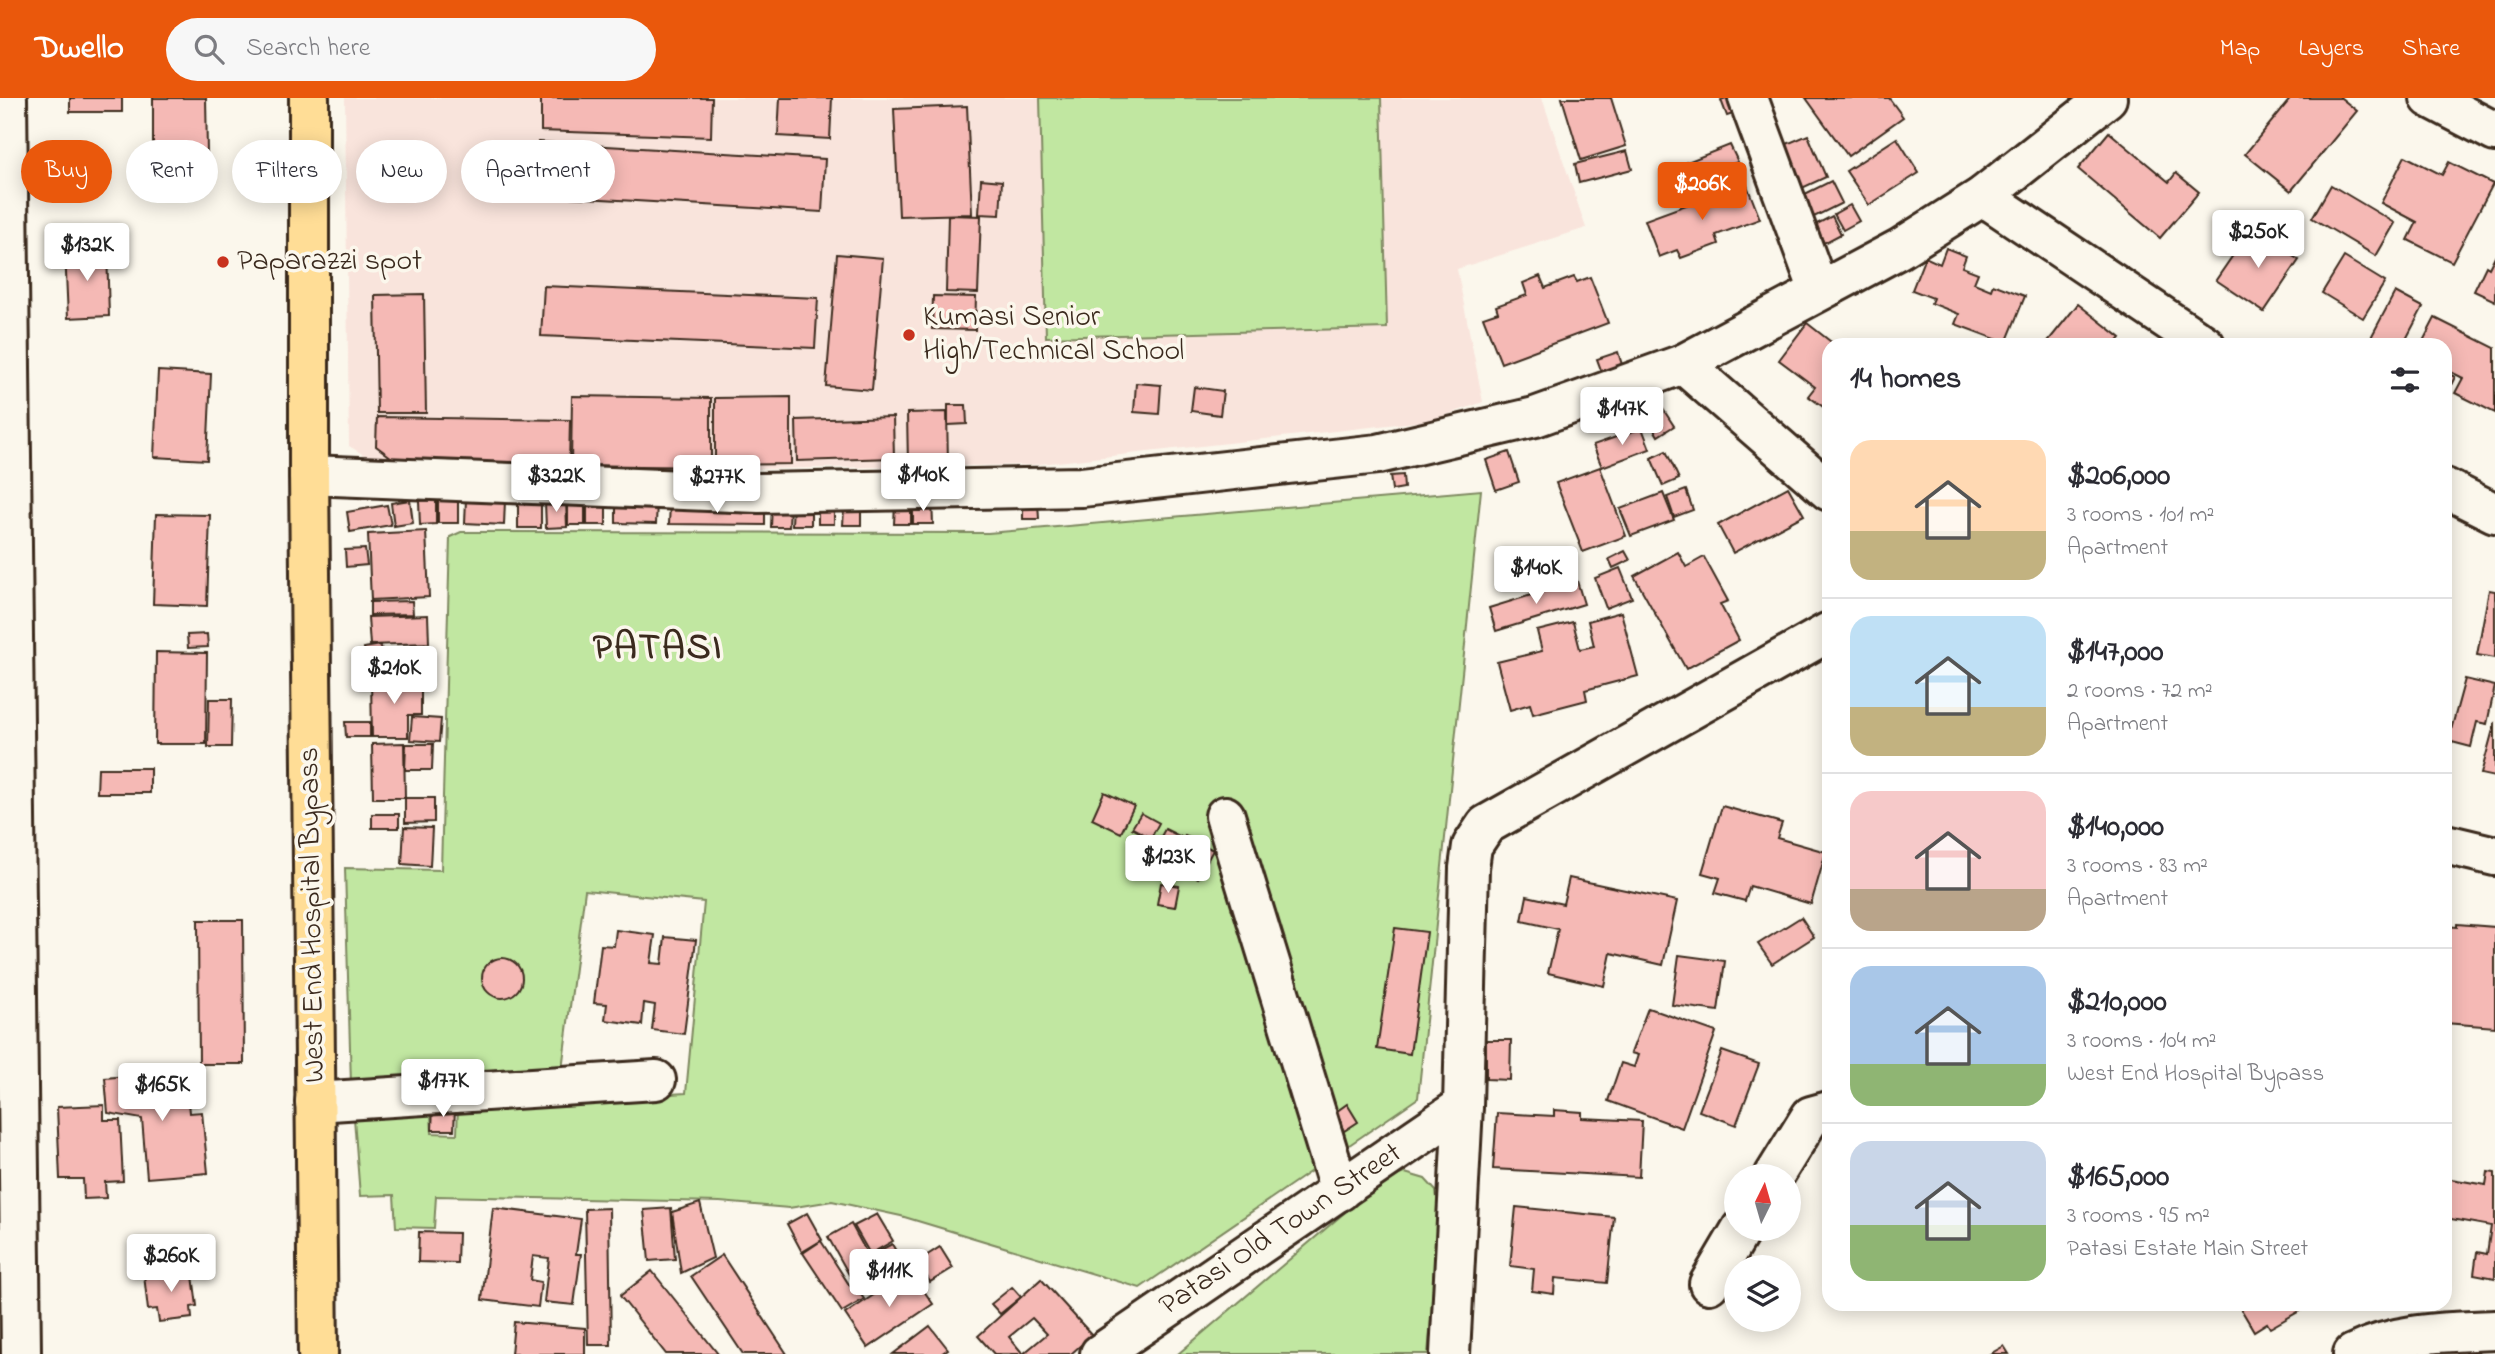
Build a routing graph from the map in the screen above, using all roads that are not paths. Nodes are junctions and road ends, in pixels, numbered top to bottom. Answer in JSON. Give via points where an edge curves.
{"nodes":[{"id":1,"x":8,"y":98,"type":"edge"},
{"id":2,"x":309,"y":98,"type":"edge"},
{"id":3,"x":1748,"y":98,"type":"edge"},
{"id":4,"x":2107,"y":98,"type":"edge"},
{"id":5,"x":2430,"y":98,"type":"edge"},
{"id":6,"x":2495,"y":132,"type":"edge"},
{"id":7,"x":1983,"y":196,"type":"junction"},
{"id":8,"x":1819,"y":291,"type":"junction"},
{"id":9,"x":2195,"y":338,"type":"edge"},
{"id":10,"x":1683,"y":365,"type":"junction"},
{"id":11,"x":309,"y":475,"type":"junction"},
{"id":12,"x":1822,"y":485,"type":"edge"},
{"id":13,"x":2452,"y":492,"type":"edge"},
{"id":14,"x":2495,"y":513,"type":"edge"},
{"id":15,"x":1822,"y":636,"type":"edge"},
{"id":16,"x":1225,"y":816,"type":"dead end"},
{"id":17,"x":2452,"y":846,"type":"edge"},
{"id":18,"x":2495,"y":856,"type":"edge"},
{"id":19,"x":9,"y":966,"type":"edge"},
{"id":20,"x":656,"y":1080,"type":"dead end"},
{"id":21,"x":315,"y":1102,"type":"junction"},
{"id":22,"x":1463,"y":1107,"type":"junction"},
{"id":23,"x":1822,"y":1113,"type":"edge"},
{"id":24,"x":1781,"y":1164,"type":"edge"},
{"id":25,"x":1340,"y":1191,"type":"junction"},
{"id":26,"x":1734,"y":1241,"type":"edge"},
{"id":27,"x":1709,"y":1284,"type":"dead end"},
{"id":28,"x":2495,"y":1330,"type":"edge"},
{"id":29,"x":21,"y":1354,"type":"edge"},
{"id":30,"x":318,"y":1354,"type":"edge"},
{"id":31,"x":1100,"y":1354,"type":"edge"},
{"id":32,"x":1450,"y":1354,"type":"edge"},
{"id":33,"x":2353,"y":1354,"type":"edge"}],
"edges":[{"from":1,"to":19,"type":"street"},
{"from":2,"to":11,"type":"highway","name":"West End Hospital Bypass"},
{"from":3,"to":8,"type":"street"},
{"from":4,"to":7,"type":"street"},
{"from":5,"to":6,"type":"street"},
{"from":7,"to":8,"type":"street","via":[[1899,249]]},
{"from":7,"to":9,"type":"street"},
{"from":8,"to":10,"type":"street"},
{"from":10,"to":11,"type":"street","via":[[1535,417],[1378,454],[1082,487],[759,493]]},
{"from":10,"to":12,"type":"street"},
{"from":11,"to":21,"type":"highway","name":"West End Hospital Bypass"},
{"from":13,"to":14,"type":"street"},
{"from":15,"to":22,"type":"street","via":[[1486,825],[1472,846],[1469,868]]},
{"from":16,"to":25,"type":"street"},
{"from":17,"to":18,"type":"street"},
{"from":19,"to":29,"type":"street"},
{"from":20,"to":21,"type":"street"},
{"from":21,"to":30,"type":"highway","name":"West End Hospital Bypass"},
{"from":22,"to":25,"type":"street","name":"Patasi Old Town Street"},
{"from":22,"to":32,"type":"street"},
{"from":23,"to":24,"type":"street","via":[[1811,1115]]},
{"from":25,"to":31,"type":"street","name":"Patasi Old Town Street"},
{"from":26,"to":27,"type":"street"},
{"from":28,"to":33,"type":"street","via":[[2410,1335]]}]}
